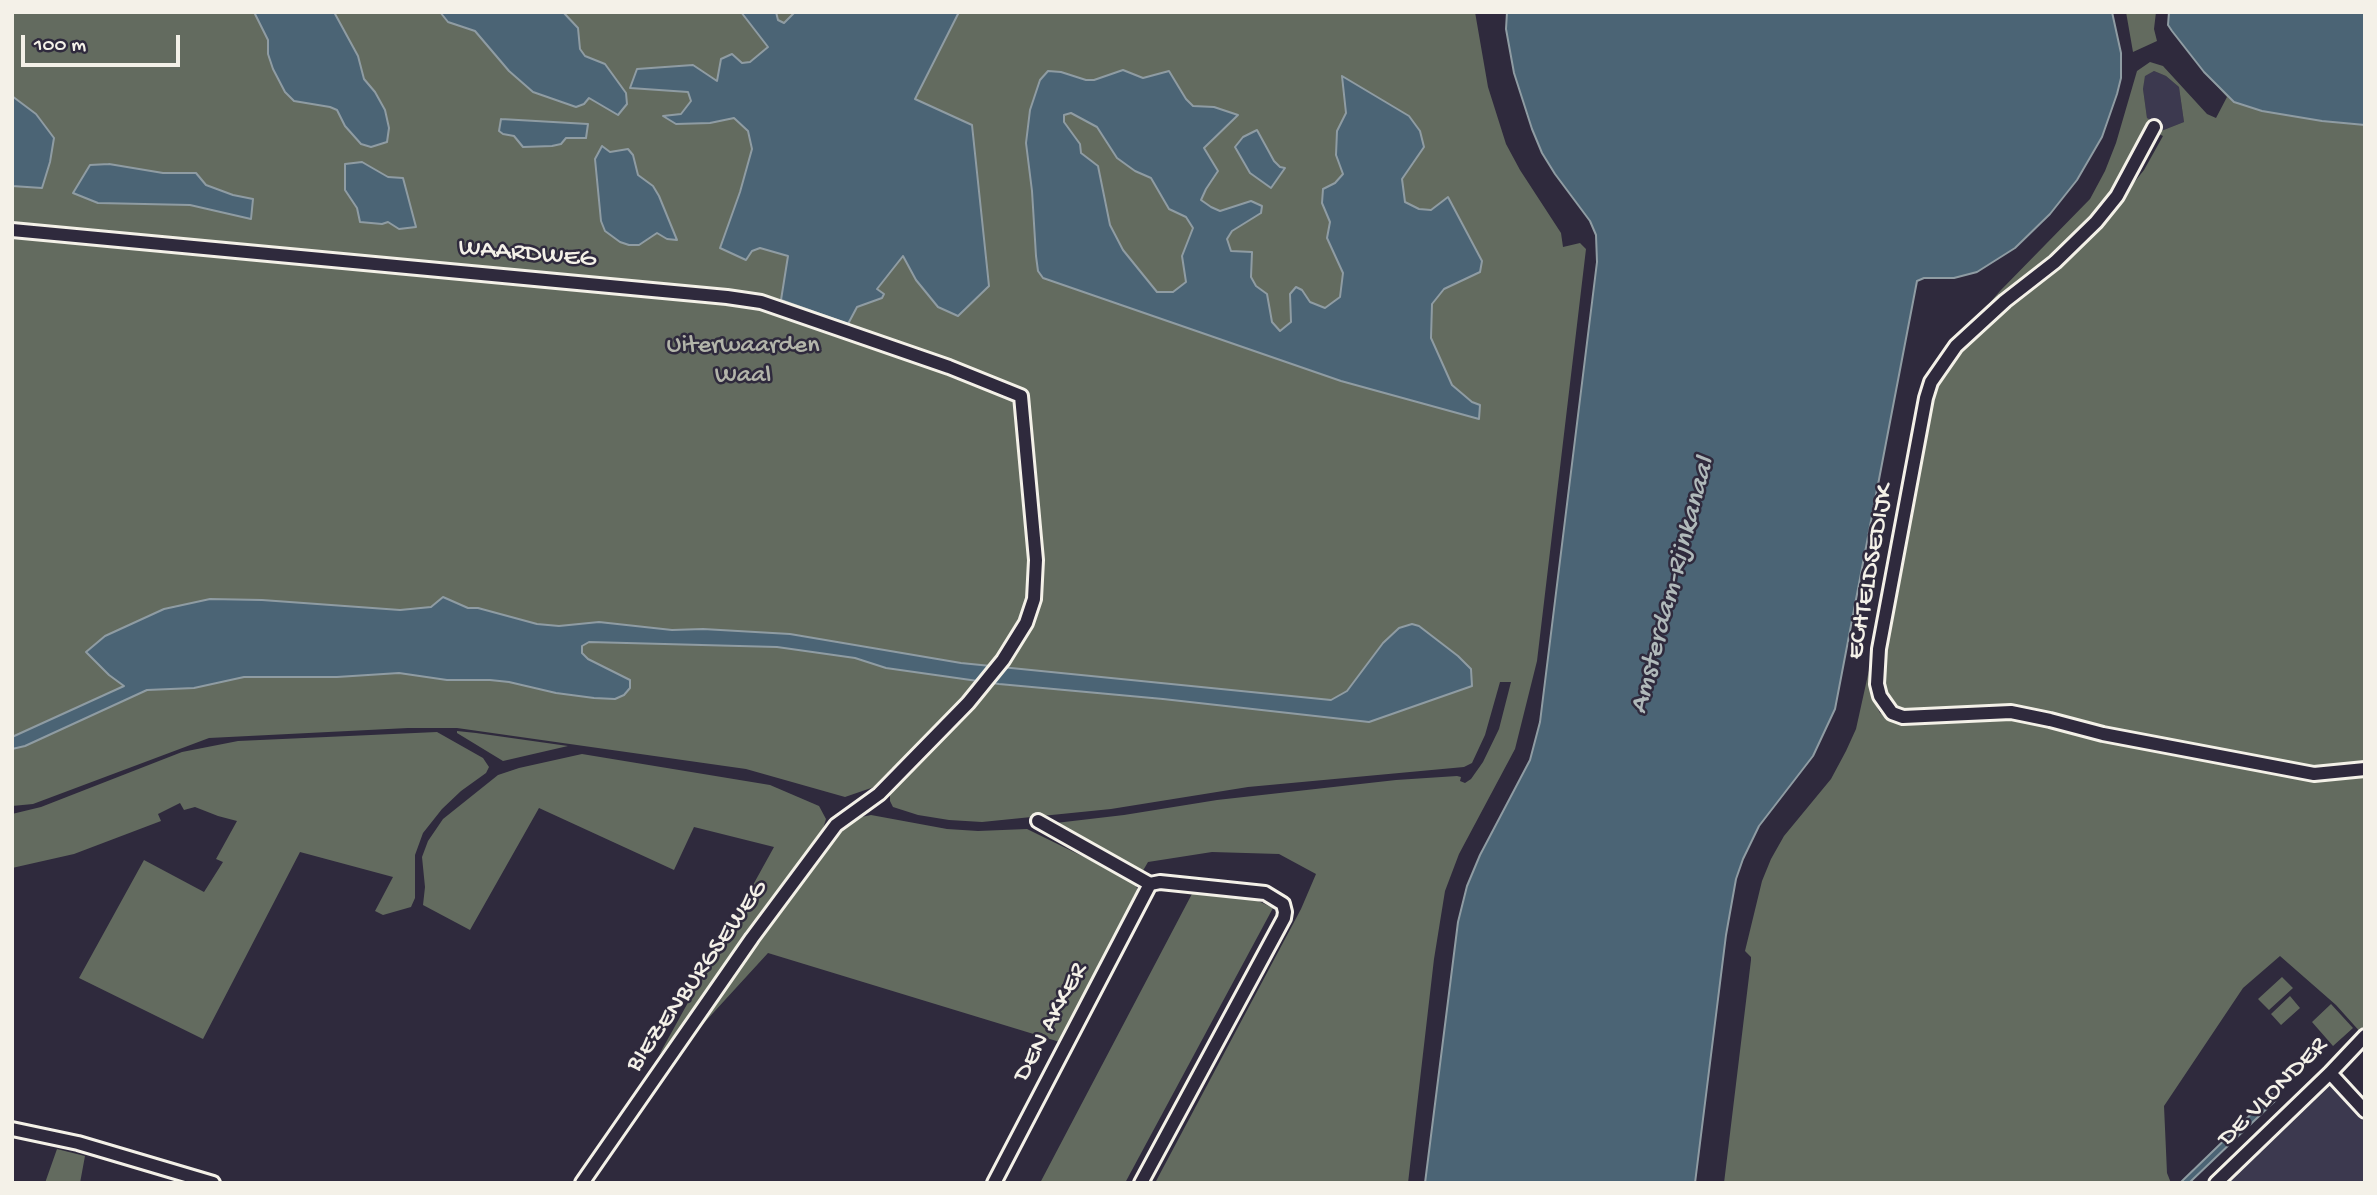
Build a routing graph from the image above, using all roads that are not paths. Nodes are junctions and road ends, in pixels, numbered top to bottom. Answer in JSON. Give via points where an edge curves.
{"nodes":[{"id":1,"x":2154,"y":127,"type":"dead end"},
{"id":2,"x":12,"y":230,"type":"edge"},
{"id":3,"x":1021,"y":396,"type":"joint"},
{"id":4,"x":2365,"y":769,"type":"edge"},
{"id":5,"x":1038,"y":821,"type":"dead end"},
{"id":6,"x":1150,"y":884,"type":"junction"},
{"id":7,"x":2365,"y":1037,"type":"edge"},
{"id":8,"x":2330,"y":1073,"type":"junction"},
{"id":9,"x":2365,"y":1111,"type":"edge"},
{"id":10,"x":12,"y":1129,"type":"edge"},
{"id":11,"x":214,"y":1183,"type":"edge"},
{"id":12,"x":582,"y":1183,"type":"edge"},
{"id":13,"x":994,"y":1183,"type":"edge"},
{"id":14,"x":1141,"y":1183,"type":"edge"},
{"id":15,"x":2216,"y":1183,"type":"edge"}],
"edges":[{"from":1,"to":4,"type":"street","name":"ECHTELDSEDIJK","via":[[2117,196],[2096,222],[1956,346],[1931,382],[1879,649],[1880,696],[1892,713],[1903,716],[2011,712],[2314,774]]},
{"from":2,"to":3,"type":"street","name":"WAARDWEG","via":[[761,302]]},
{"from":3,"to":12,"type":"street","name":"BIEZENBURGSEWEG","via":[[1036,560],[1034,599],[1026,623],[980,689],[879,793],[836,825]]},
{"from":5,"to":6,"type":"street"},
{"from":6,"to":13,"type":"street","name":"DEN AKKER"},
{"from":6,"to":14,"type":"street","via":[[1160,881],[1265,893],[1283,904],[1284,918]]},
{"from":7,"to":8,"type":"street","name":"DE VLONDER"},
{"from":8,"to":9,"type":"street"},
{"from":8,"to":15,"type":"street","name":"DE VLONDER"},
{"from":10,"to":11,"type":"street","via":[[78,1143]]}]}
